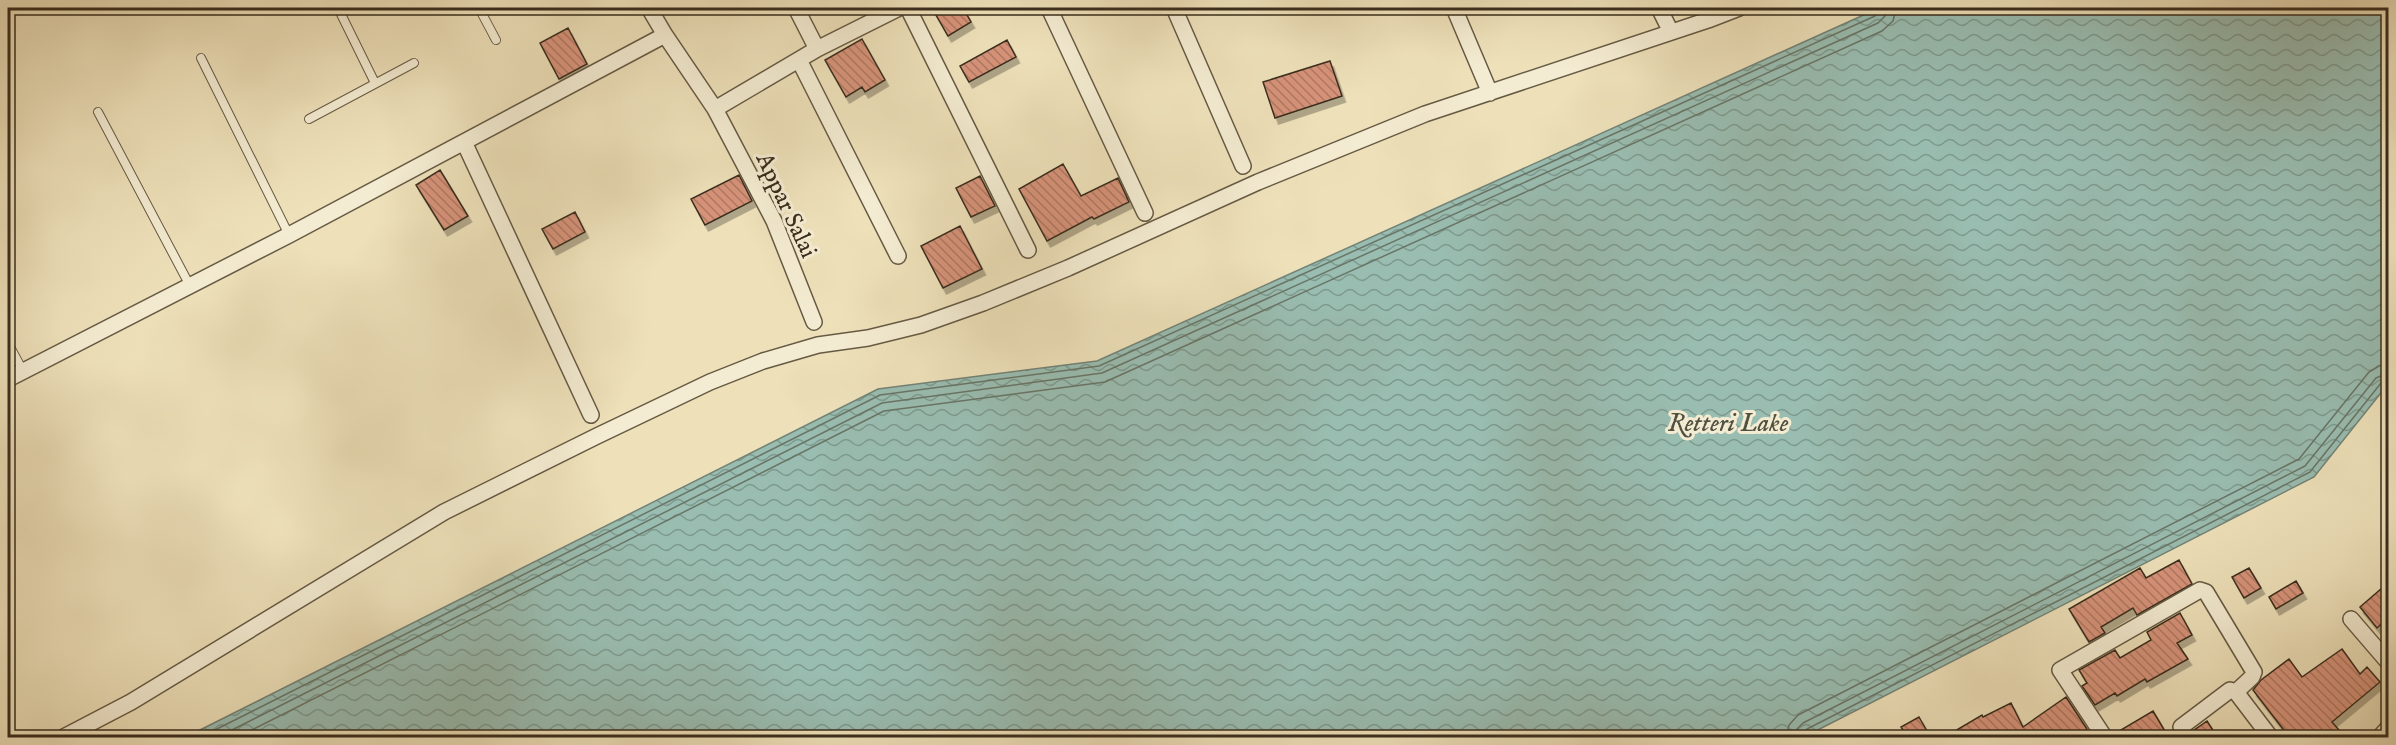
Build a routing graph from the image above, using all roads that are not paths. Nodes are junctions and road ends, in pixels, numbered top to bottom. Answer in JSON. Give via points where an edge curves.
{"nodes":[{"id":1,"x":338,"y":8,"type":"edge"},
{"id":2,"x":479,"y":8,"type":"edge"},
{"id":3,"x":649,"y":8,"type":"edge"},
{"id":4,"x":796,"y":8,"type":"edge"},
{"id":5,"x":899,"y":8,"type":"edge"},
{"id":6,"x":908,"y":8,"type":"edge"},
{"id":7,"x":1174,"y":8,"type":"edge"},
{"id":8,"x":1454,"y":8,"type":"edge"},
{"id":9,"x":1659,"y":8,"type":"edge"},
{"id":10,"x":1739,"y":8,"type":"edge"},
{"id":11,"x":1054,"y":9,"type":"edge"},
{"id":12,"x":1671,"y":32,"type":"junction"},
{"id":13,"x":665,"y":34,"type":"junction"},
{"id":14,"x":496,"y":40,"type":"dead end"},
{"id":15,"x":817,"y":49,"type":"junction"},
{"id":16,"x":201,"y":58,"type":"dead end"},
{"id":17,"x":799,"y":60,"type":"junction"},
{"id":18,"x":414,"y":63,"type":"dead end"},
{"id":19,"x":375,"y":83,"type":"junction"},
{"id":20,"x":1490,"y":93,"type":"junction"},
{"id":21,"x":715,"y":109,"type":"junction"},
{"id":22,"x":98,"y":112,"type":"dead end"},
{"id":23,"x":309,"y":119,"type":"dead end"},
{"id":24,"x":464,"y":142,"type":"junction"},
{"id":25,"x":1243,"y":166,"type":"dead end"},
{"id":26,"x":1145,"y":213,"type":"dead end"},
{"id":27,"x":289,"y":235,"type":"junction"},
{"id":28,"x":1028,"y":250,"type":"dead end"},
{"id":29,"x":898,"y":256,"type":"dead end"},
{"id":30,"x":189,"y":284,"type":"junction"},
{"id":31,"x":814,"y":322,"type":"dead end"},
{"id":32,"x":8,"y":343,"type":"edge"},
{"id":33,"x":23,"y":371,"type":"junction"},
{"id":34,"x":8,"y":378,"type":"edge"},
{"id":35,"x":591,"y":415,"type":"dead end"},
{"id":36,"x":2351,"y":619,"type":"dead end"},
{"id":37,"x":2388,"y":663,"type":"edge"},
{"id":38,"x":2236,"y":692,"type":"junction"},
{"id":39,"x":2181,"y":727,"type":"dead end"},
{"id":40,"x":2388,"y":728,"type":"edge"},
{"id":41,"x":62,"y":738,"type":"edge"},
{"id":42,"x":2105,"y":738,"type":"edge"},
{"id":43,"x":2271,"y":738,"type":"edge"},
{"id":44,"x":2379,"y":738,"type":"edge"}],
"edges":[{"from":1,"to":19,"type":"lane"},
{"from":2,"to":14,"type":"lane"},
{"from":3,"to":13,"type":"street","name":"Appar Salai"},
{"from":4,"to":15,"type":"street"},
{"from":5,"to":15,"type":"street"},
{"from":6,"to":28,"type":"street"},
{"from":7,"to":25,"type":"street"},
{"from":8,"to":20,"type":"street"},
{"from":9,"to":12,"type":"street"},
{"from":10,"to":12,"type":"street"},
{"from":11,"to":26,"type":"street"},
{"from":12,"to":20,"type":"street"},
{"from":13,"to":21,"type":"street","name":"Appar Salai"},
{"from":13,"to":24,"type":"street"},
{"from":15,"to":17,"type":"street"},
{"from":16,"to":27,"type":"lane"},
{"from":17,"to":21,"type":"street"},
{"from":17,"to":29,"type":"street"},
{"from":18,"to":19,"type":"lane"},
{"from":19,"to":23,"type":"lane"},
{"from":20,"to":41,"type":"street","via":[[1425,114],[1269,178],[983,303],[921,325],[818,345],[710,382],[444,512],[131,702]]},
{"from":21,"to":31,"type":"street","name":"Appar Salai","via":[[774,221]]},
{"from":22,"to":30,"type":"lane"},
{"from":24,"to":27,"type":"street"},
{"from":24,"to":35,"type":"street"},
{"from":27,"to":30,"type":"street"},
{"from":30,"to":33,"type":"street"},
{"from":32,"to":33,"type":"lane"},
{"from":33,"to":34,"type":"street"},
{"from":36,"to":37,"type":"street"},
{"from":38,"to":39,"type":"street","via":[[2225,693]]},
{"from":38,"to":42,"type":"street","via":[[2254,672],[2206,592],[2200,590],[2060,670]]},
{"from":38,"to":43,"type":"street"},
{"from":40,"to":44,"type":"street"}]}
